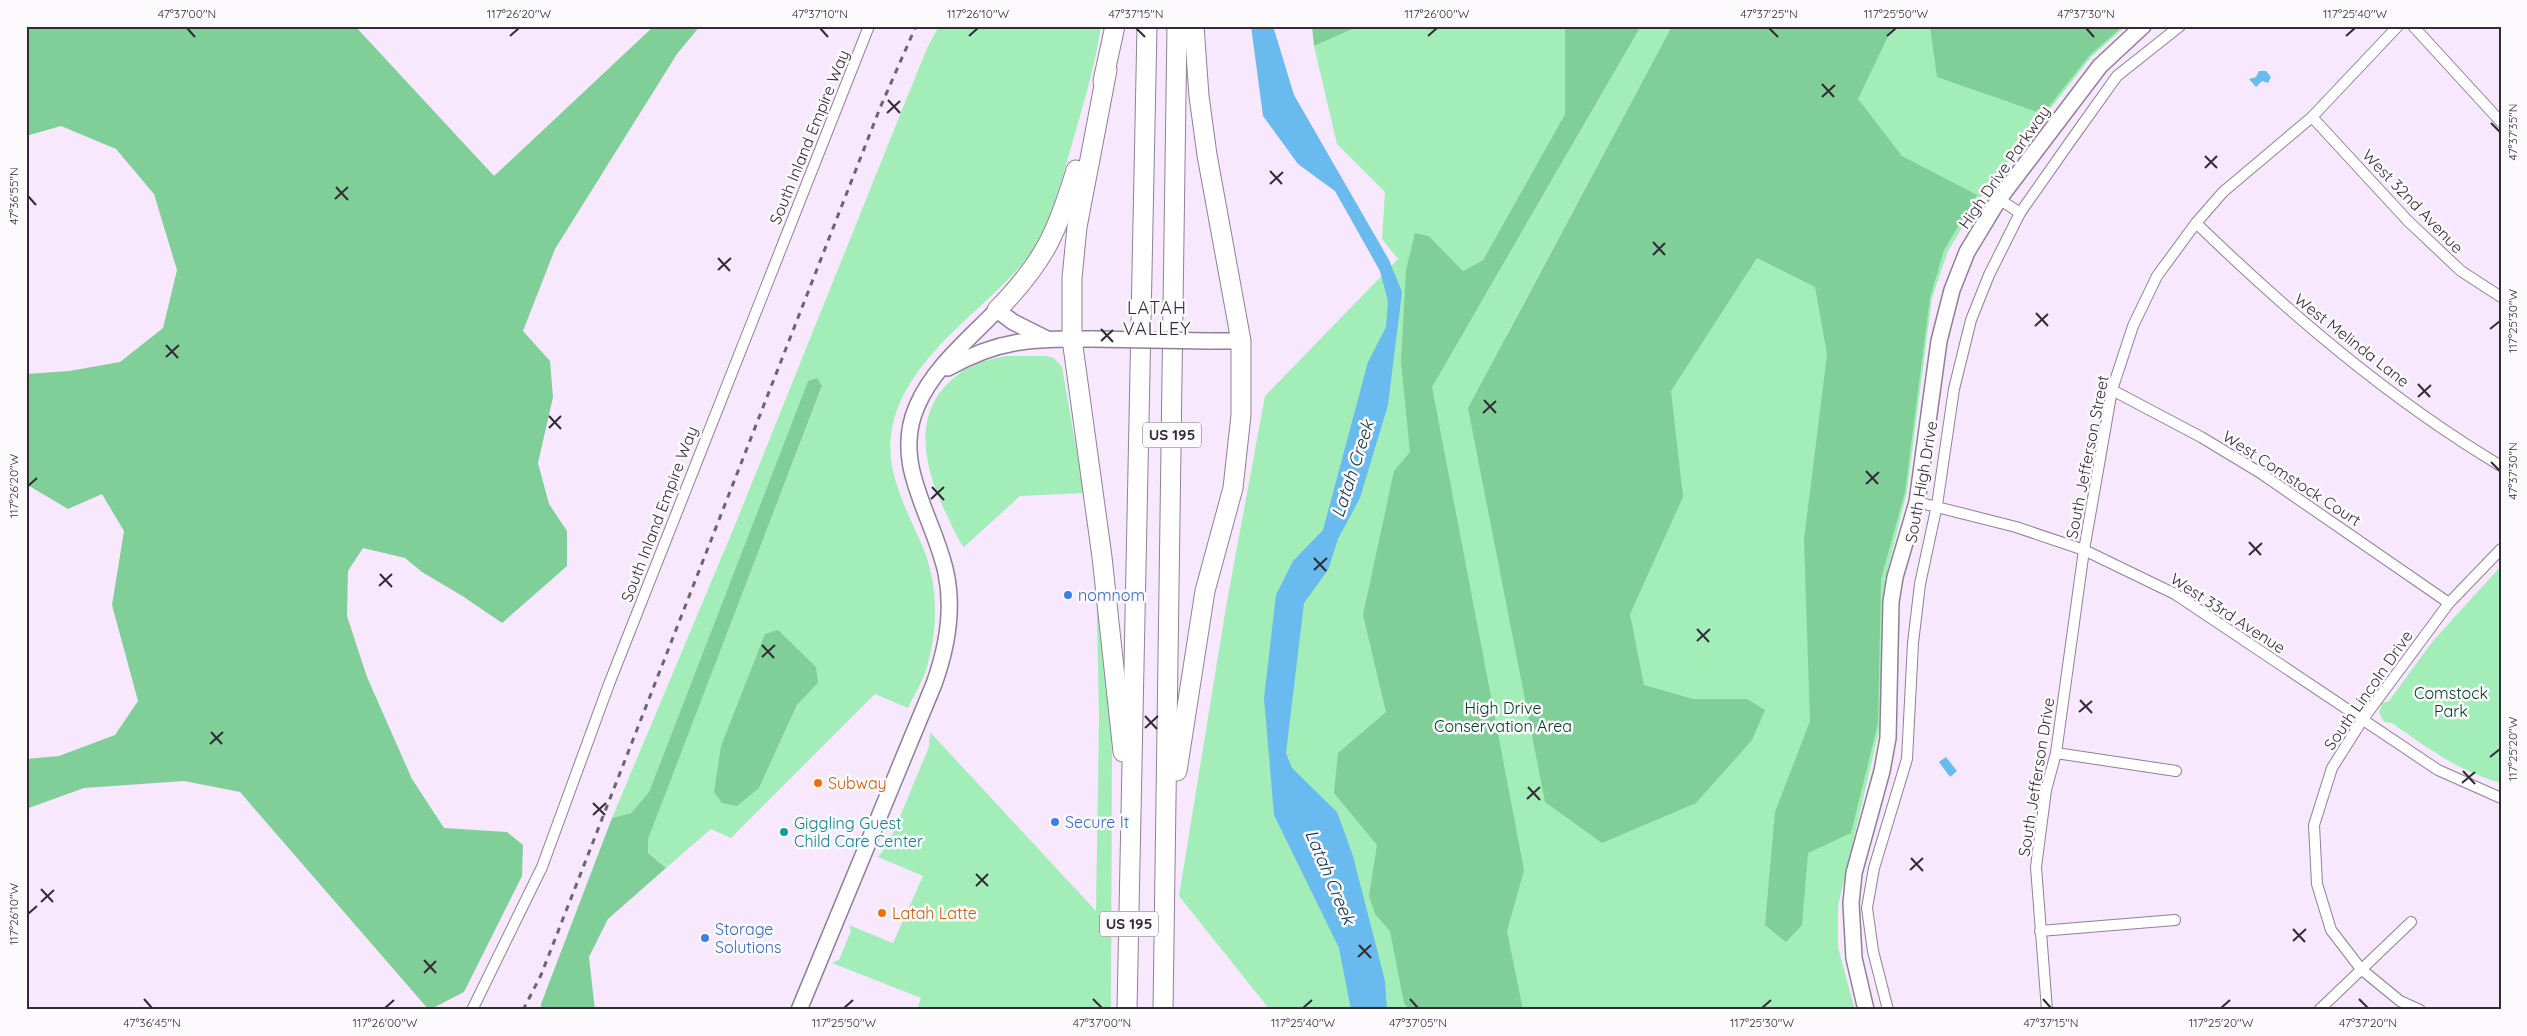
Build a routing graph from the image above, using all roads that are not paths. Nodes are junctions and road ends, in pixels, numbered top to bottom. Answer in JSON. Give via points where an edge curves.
{"nodes":[{"id":1,"x":869,"y":26,"type":"edge"},
{"id":2,"x":1115,"y":26,"type":"edge"},
{"id":3,"x":1147,"y":26,"type":"edge"},
{"id":4,"x":1177,"y":26,"type":"edge"},
{"id":5,"x":1194,"y":26,"type":"edge"},
{"id":6,"x":2143,"y":26,"type":"edge"},
{"id":7,"x":2180,"y":26,"type":"edge"},
{"id":8,"x":2398,"y":26,"type":"edge"},
{"id":9,"x":2413,"y":26,"type":"edge"},
{"id":10,"x":1106,"y":70,"type":"junction"},
{"id":11,"x":2312,"y":117,"type":"junction"},
{"id":12,"x":2501,"y":122,"type":"edge"},
{"id":13,"x":1999,"y":199,"type":"junction"},
{"id":14,"x":2020,"y":214,"type":"junction"},
{"id":15,"x":2196,"y":223,"type":"junction"},
{"id":16,"x":2501,"y":297,"type":"edge"},
{"id":17,"x":997,"y":310,"type":"junction"},
{"id":18,"x":1047,"y":339,"type":"junction"},
{"id":19,"x":1072,"y":339,"type":"junction"},
{"id":20,"x":1241,"y":341,"type":"junction"},
{"id":21,"x":940,"y":372,"type":"junction"},
{"id":22,"x":2112,"y":390,"type":"junction"},
{"id":23,"x":2501,"y":466,"type":"edge"},
{"id":24,"x":1917,"y":502,"type":"junction"},
{"id":25,"x":1937,"y":505,"type":"junction"},
{"id":26,"x":2501,"y":549,"type":"edge"},
{"id":27,"x":2084,"y":550,"type":"junction"},
{"id":28,"x":2449,"y":603,"type":"junction"},
{"id":29,"x":2363,"y":719,"type":"junction"},
{"id":30,"x":2056,"y":752,"type":"junction"},
{"id":31,"x":2176,"y":771,"type":"dead end"},
{"id":32,"x":2501,"y":798,"type":"edge"},
{"id":33,"x":1132,"y":838,"type":"junction"},
{"id":34,"x":1166,"y":844,"type":"junction"},
{"id":35,"x":2175,"y":920,"type":"dead end"},
{"id":36,"x":2411,"y":922,"type":"dead end"},
{"id":37,"x":2040,"y":931,"type":"junction"},
{"id":38,"x":2361,"y":969,"type":"junction"},
{"id":39,"x":472,"y":1010,"type":"edge"},
{"id":40,"x":799,"y":1010,"type":"edge"},
{"id":41,"x":1127,"y":1010,"type":"edge"},
{"id":42,"x":1163,"y":1010,"type":"edge"},
{"id":43,"x":1866,"y":1010,"type":"edge"},
{"id":44,"x":1888,"y":1010,"type":"edge"},
{"id":45,"x":2047,"y":1010,"type":"edge"},
{"id":46,"x":2319,"y":1010,"type":"edge"},
{"id":47,"x":2420,"y":1010,"type":"edge"}],
"edges":[{"from":1,"to":39,"type":"street","name":"South Inland Empire Way","via":[[609,684],[542,867]]},
{"from":2,"to":10,"type":"highway"},
{"from":3,"to":33,"type":"highway","number":"US 195"},
{"from":4,"to":34,"type":"highway","number":"US 195"},
{"from":5,"to":20,"type":"highway","via":[[1207,155]]},
{"from":6,"to":13,"type":"main road","name":"High Drive Parkway","via":[[2100,66]]},
{"from":7,"to":14,"type":"street","name":"South High Drive","via":[[2117,76]]},
{"from":8,"to":11,"type":"street","name":"South Jefferson Street"},
{"from":9,"to":12,"type":"street"},
{"from":10,"to":17,"type":"highway","via":[[1056,229],[1034,269]]},
{"from":10,"to":19,"type":"highway","via":[[1077,228],[1072,278]]},
{"from":11,"to":15,"type":"street","name":"South Jefferson Street","via":[[2223,192]]},
{"from":11,"to":16,"type":"street","name":"West 32nd Avenue","via":[[2408,221],[2460,271]]},
{"from":13,"to":14,"type":"street"},
{"from":13,"to":24,"type":"main road","name":"High Drive Parkway","via":[[1967,252],[1952,290],[1939,340]]},
{"from":14,"to":25,"type":"street","name":"South High Drive","via":[[1989,275],[1971,320],[1954,389]]},
{"from":15,"to":22,"type":"street","name":"South Jefferson Street","via":[[2157,276],[2133,326]]},
{"from":15,"to":23,"type":"street","name":"West Melinda Lane","via":[[2267,292],[2344,356]]},
{"from":17,"to":18,"type":"main road","via":[[1019,326]]},
{"from":17,"to":21,"type":"main road","via":[[950,357]]},
{"from":18,"to":19,"type":"main road"},
{"from":18,"to":21,"type":"main road","via":[[989,347]]},
{"from":19,"to":20,"type":"main road","bridge":true},
{"from":19,"to":33,"type":"highway","via":[[1102,557]]},
{"from":20,"to":34,"type":"highway","via":[[1241,415],[1233,488],[1205,591]]},
{"from":21,"to":40,"type":"main road","via":[[917,405],[908,447],[912,473],[947,574],[950,612],[946,647],[934,684]]},
{"from":22,"to":27,"type":"street","name":"South Jefferson Street"},
{"from":22,"to":28,"type":"street","name":"West Comstock Court","via":[[2259,472]]},
{"from":24,"to":25,"type":"street","name":"West 33rd Avenue"},
{"from":24,"to":43,"type":"main road","name":"South High Drive","via":[[1891,602],[1888,738],[1854,873],[1851,903],[1854,958]]},
{"from":25,"to":27,"type":"street","name":"West 33rd Avenue"},
{"from":25,"to":44,"type":"street","name":"South High Drive","via":[[1920,584],[1913,643],[1907,759],[1874,868],[1868,908],[1873,951]]},
{"from":26,"to":28,"type":"street","name":"South Lincoln Drive"},
{"from":27,"to":29,"type":"street","name":"West 33rd Avenue","via":[[2175,594]]},
{"from":27,"to":30,"type":"street","name":"South Jefferson Drive"},
{"from":28,"to":29,"type":"street","name":"South Lincoln Drive"},
{"from":29,"to":32,"type":"street","name":"West 33rd Avenue","via":[[2438,770]]},
{"from":29,"to":38,"type":"street","name":"South Lincoln Drive","via":[[2332,768],[2314,826],[2316,884],[2331,930]]},
{"from":30,"to":31,"type":"street"},
{"from":30,"to":37,"type":"street","name":"South Jefferson Drive","via":[[2046,790],[2036,867]]},
{"from":33,"to":41,"type":"highway","number":"US 195"},
{"from":34,"to":42,"type":"highway","number":"US 195"},
{"from":35,"to":37,"type":"street"},
{"from":36,"to":38,"type":"street"},
{"from":37,"to":45,"type":"street","name":"South Jefferson Drive"},
{"from":38,"to":46,"type":"street"},
{"from":38,"to":47,"type":"street","name":"South Lincoln Drive","via":[[2400,1000]]}]}
